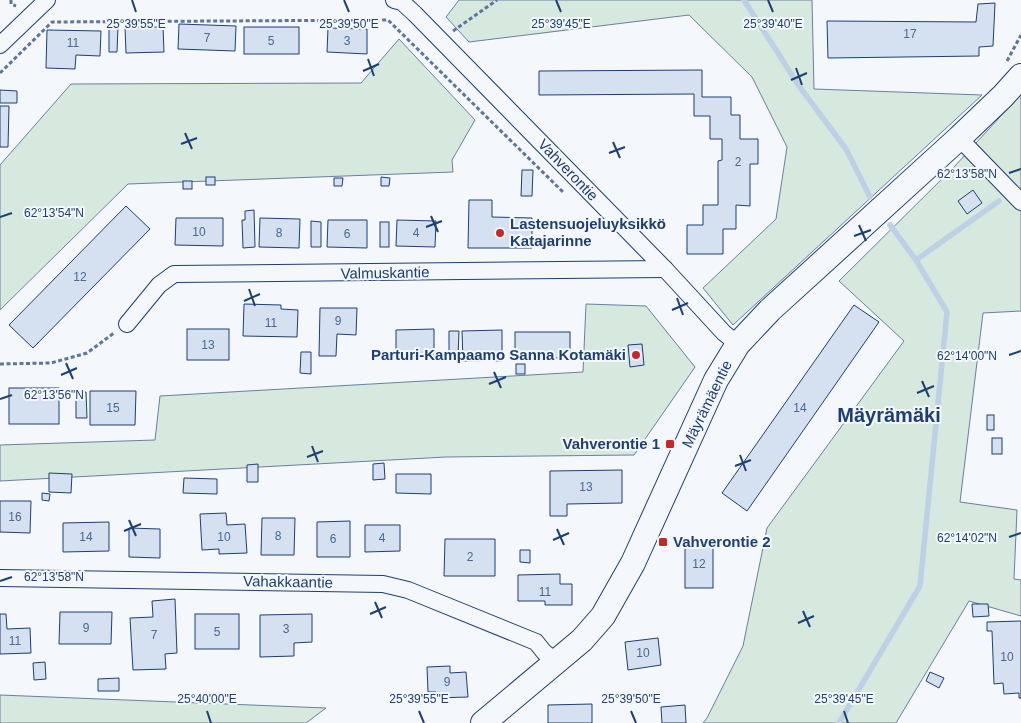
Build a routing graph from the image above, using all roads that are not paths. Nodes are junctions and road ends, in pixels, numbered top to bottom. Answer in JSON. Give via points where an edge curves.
{"nodes":[{"id":1,"x":47,"y":0,"type":"edge"},
{"id":2,"x":394,"y":0,"type":"edge"},
{"id":3,"x":0,"y":45,"type":"edge"},
{"id":4,"x":1021,"y":76,"type":"edge"},
{"id":5,"x":959,"y":138,"type":"junction"},
{"id":6,"x":1021,"y":202,"type":"edge"},
{"id":7,"x":665,"y":269,"type":"junction"},
{"id":8,"x":127,"y":324,"type":"road end"},
{"id":9,"x":738,"y":344,"type":"junction"},
{"id":10,"x":0,"y":578,"type":"edge"},
{"id":11,"x":556,"y":662,"type":"junction"},
{"id":12,"x":483,"y":723,"type":"edge"}],
"edges":[{"from":1,"to":3,"type":"street"},
{"from":2,"to":7,"type":"street","name":"Vahverontie","via":[[402,2],[441,40]]},
{"from":4,"to":5,"type":"street","name":"Mäyrämäentie"},
{"from":5,"to":6,"type":"street"},
{"from":5,"to":9,"type":"street","name":"Mäyrämäentie","via":[[770,310]]},
{"from":7,"to":8,"type":"street","name":"Valmuskantie","via":[[174,274],[159,285]]},
{"from":7,"to":9,"type":"street","name":"Vahverontie"},
{"from":9,"to":11,"type":"street","name":"Mäyrämäentie","via":[[716,380],[629,571],[603,616]]},
{"from":10,"to":11,"type":"street","name":"Vahakkaantie","via":[[382,584],[408,590],[536,642]]},
{"from":11,"to":12,"type":"street","name":"Mäyrämäentie"}]}
